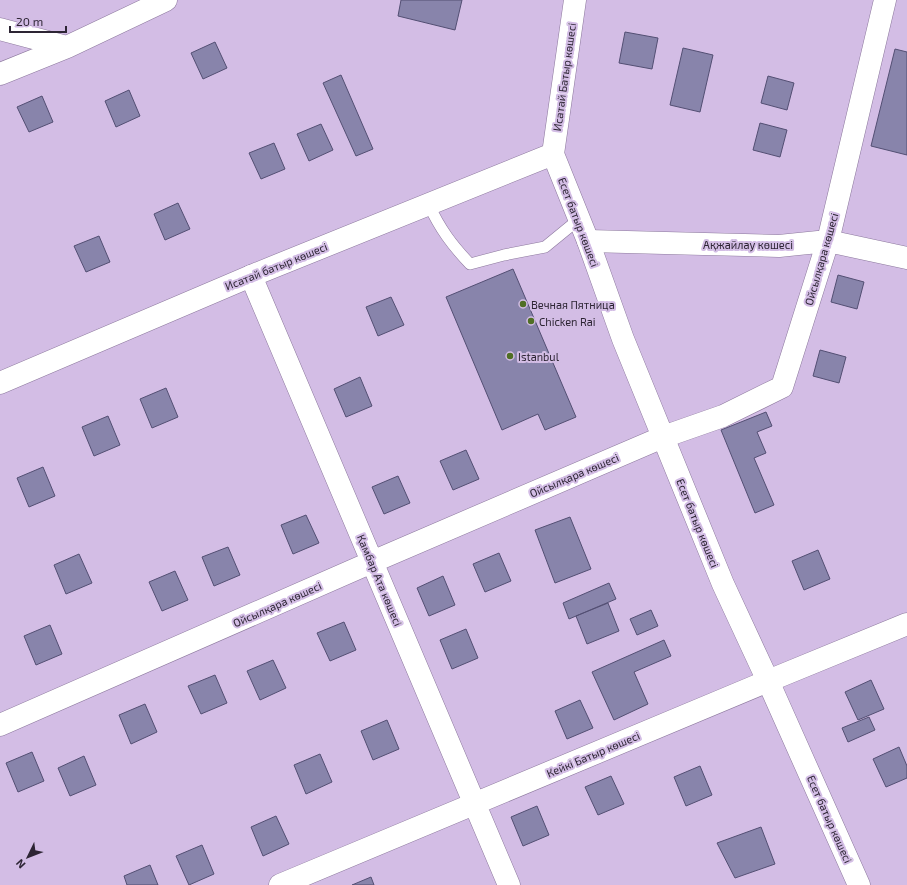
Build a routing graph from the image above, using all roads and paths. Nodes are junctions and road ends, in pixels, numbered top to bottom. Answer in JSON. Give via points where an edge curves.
{"nodes":[{"id":1,"x":166,"y":0,"type":"edge"},
{"id":2,"x":575,"y":0,"type":"edge"},
{"id":3,"x":884,"y":0,"type":"edge"},
{"id":4,"x":0,"y":29,"type":"edge"},
{"id":5,"x":67,"y":47,"type":"junction"},
{"id":6,"x":0,"y":74,"type":"edge"},
{"id":7,"x":553,"y":154,"type":"junction"},
{"id":8,"x":429,"y":205,"type":"junction"},
{"id":9,"x":578,"y":220,"type":"junction"},
{"id":10,"x":588,"y":241,"type":"junction"},
{"id":11,"x":828,"y":241,"type":"junction"},
{"id":12,"x":907,"y":258,"type":"edge"},
{"id":13,"x":251,"y":276,"type":"junction"},
{"id":14,"x":0,"y":384,"type":"edge"},
{"id":15,"x":663,"y":437,"type":"junction"},
{"id":16,"x":372,"y":562,"type":"junction"},
{"id":17,"x":907,"y":624,"type":"edge"},
{"id":18,"x":768,"y":680,"type":"junction"},
{"id":19,"x":0,"y":725,"type":"edge"},
{"id":20,"x":473,"y":804,"type":"junction"},
{"id":21,"x":280,"y":885,"type":"edge"},
{"id":22,"x":509,"y":885,"type":"edge"},
{"id":23,"x":859,"y":885,"type":"edge"}],
"edges":[{"from":1,"to":5,"type":"street"},
{"from":2,"to":7,"type":"street","name":"Исатай Батыр көшесі"},
{"from":3,"to":11,"type":"street","name":"Ойсылқара көшесі"},
{"from":4,"to":5,"type":"street"},
{"from":5,"to":6,"type":"street"},
{"from":7,"to":8,"type":"street","name":"Исатай батыр көшесі"},
{"from":7,"to":9,"type":"street","name":"Есет батыр көшесі"},
{"from":8,"to":9,"type":"lane","via":[[453,246],[470,264],[545,247]]},
{"from":8,"to":13,"type":"street","name":"Исатай батыр көшесі"},
{"from":9,"to":10,"type":"street","name":"Есет батыр көшесі"},
{"from":10,"to":11,"type":"street","name":"Ақжайлау көшесі","via":[[779,246]]},
{"from":10,"to":15,"type":"street","name":"Есет батыр көшесі","via":[[623,339]]},
{"from":11,"to":12,"type":"street","name":"Ақжайлау көшесі"},
{"from":11,"to":15,"type":"street","name":"Ойсылқара көшесі","via":[[782,387],[723,416]]},
{"from":13,"to":14,"type":"street","name":"Исатай батыр көшесі"},
{"from":13,"to":16,"type":"street","name":"Қамбар Ата көшесі"},
{"from":15,"to":16,"type":"street","name":"Ойсылқара көшесі"},
{"from":15,"to":18,"type":"street","name":"Есет батыр көшесі","via":[[723,584]]},
{"from":16,"to":19,"type":"street","name":"Ойсылқара көшесі"},
{"from":16,"to":20,"type":"street","name":"Қамбар Ата көшесі"},
{"from":17,"to":18,"type":"street","name":"Кейкі Батыр көшесі"},
{"from":18,"to":20,"type":"street","name":"Кейкі Батыр көшесі"},
{"from":18,"to":23,"type":"street","name":"Есет батыр көшесі"},
{"from":20,"to":21,"type":"street","name":"Кейкі Батыр көшесі"},
{"from":20,"to":22,"type":"street","name":"Қамбар Ата көшесі"}]}
